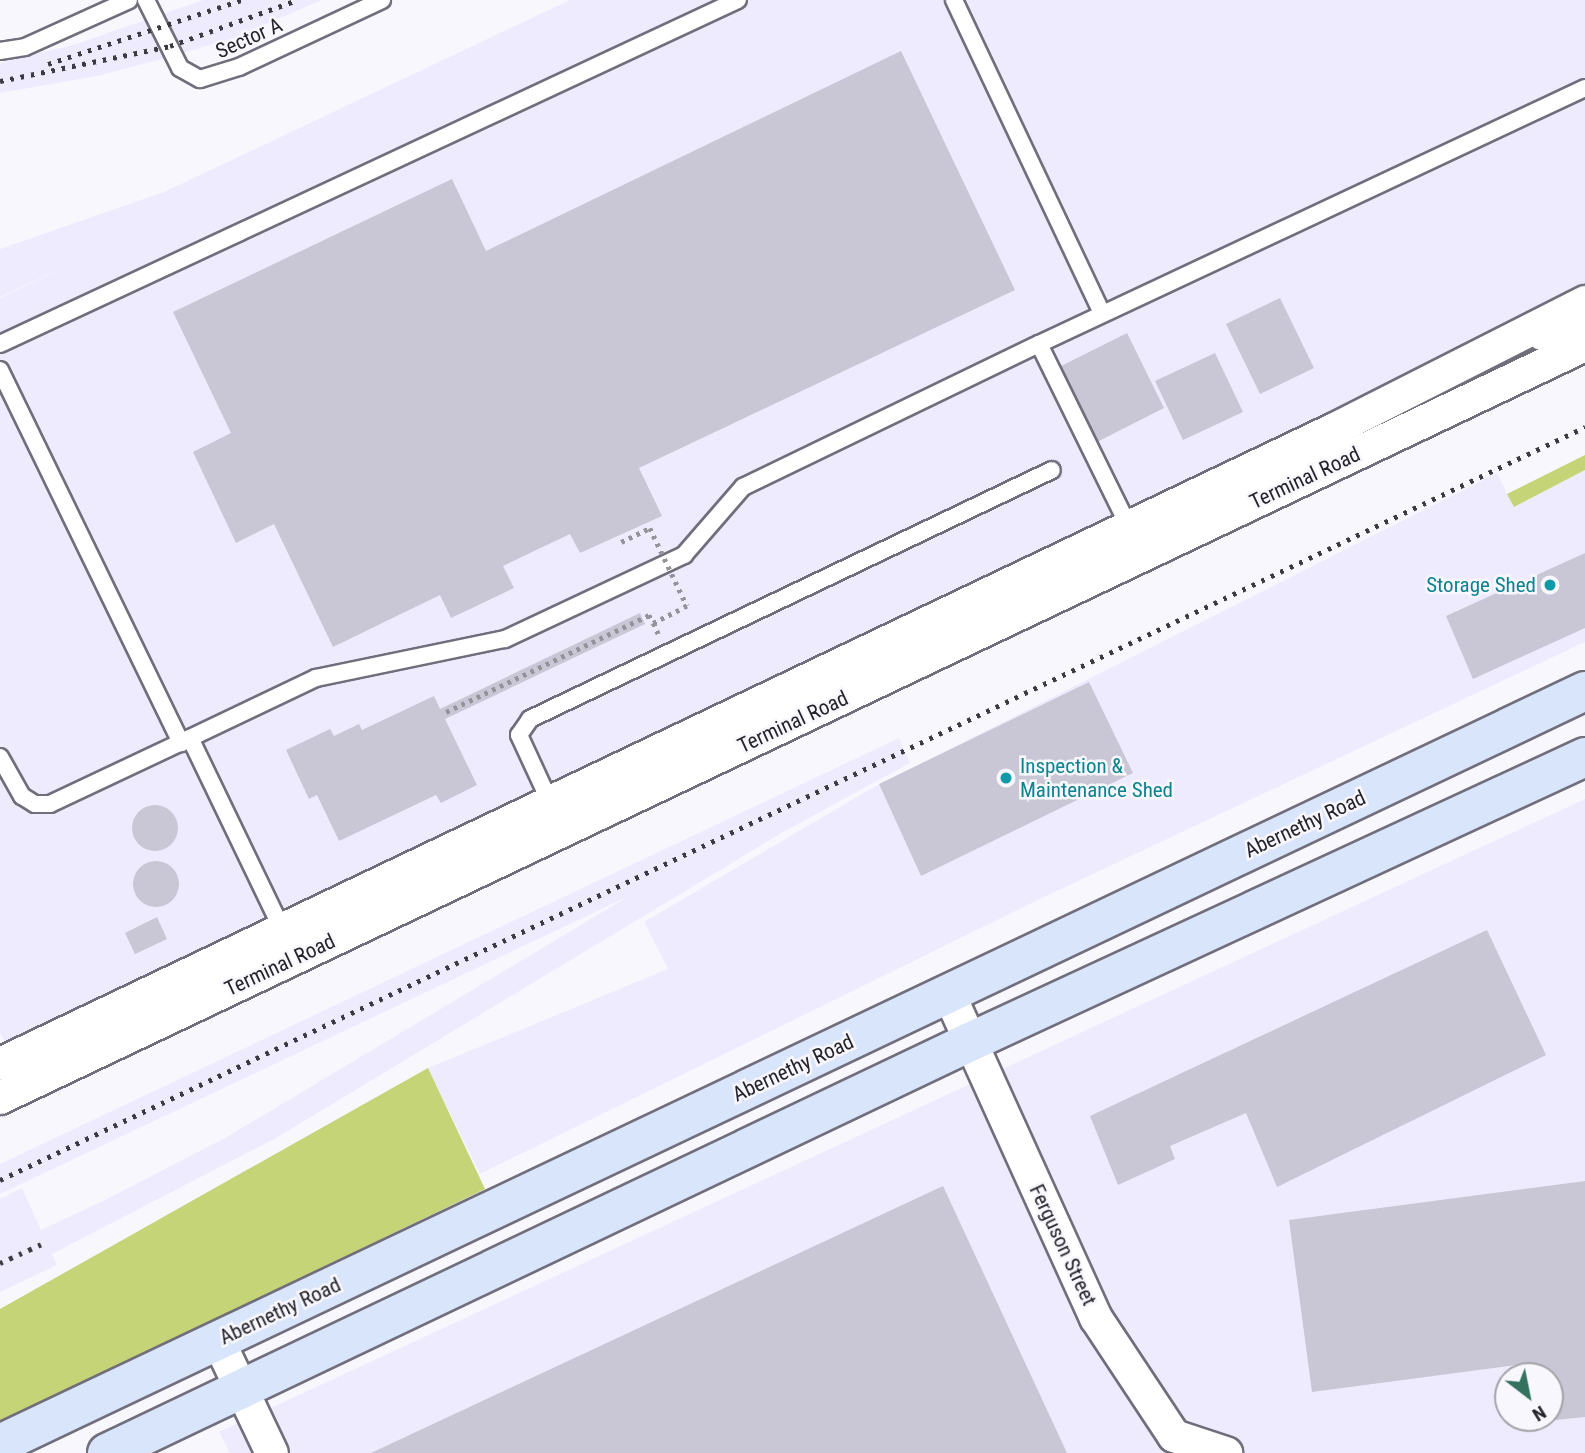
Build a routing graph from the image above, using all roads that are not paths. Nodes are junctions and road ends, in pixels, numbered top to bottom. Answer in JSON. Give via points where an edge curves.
{"nodes":[{"id":1,"x":129,"y":0,"type":"edge"},
{"id":2,"x":146,"y":0,"type":"edge"},
{"id":3,"x":382,"y":0,"type":"edge"},
{"id":4,"x":738,"y":0,"type":"edge"},
{"id":5,"x":954,"y":0,"type":"edge"},
{"id":6,"x":0,"y":51,"type":"edge"},
{"id":7,"x":1585,"y":88,"type":"edge"},
{"id":8,"x":1585,"y":302,"type":"edge"},
{"id":9,"x":1102,"y":313,"type":"junction"},
{"id":10,"x":1585,"y":323,"type":"edge"},
{"id":11,"x":0,"y":344,"type":"edge"},
{"id":12,"x":1038,"y":344,"type":"junction"},
{"id":13,"x":1585,"y":345,"type":"edge"},
{"id":14,"x":0,"y":370,"type":"edge"},
{"id":15,"x":1447,"y":375,"type":"junction"},
{"id":16,"x":1052,"y":470,"type":"dead end"},
{"id":17,"x":1129,"y":527,"type":"junction"},
{"id":18,"x":1585,"y":691,"type":"edge"},
{"id":19,"x":186,"y":740,"type":"junction"},
{"id":20,"x":0,"y":757,"type":"edge"},
{"id":21,"x":1585,"y":757,"type":"edge"},
{"id":22,"x":550,"y":802,"type":"junction"},
{"id":23,"x":282,"y":929,"type":"junction"},
{"id":24,"x":949,"y":993,"type":"junction"},
{"id":25,"x":970,"y":1042,"type":"junction"},
{"id":26,"x":0,"y":1064,"type":"edge"},
{"id":27,"x":0,"y":1098,"type":"edge"},
{"id":28,"x":218,"y":1340,"type":"junction"},
{"id":29,"x":242,"y":1389,"type":"junction"},
{"id":30,"x":0,"y":1444,"type":"edge"},
{"id":31,"x":107,"y":1453,"type":"edge"},
{"id":32,"x":272,"y":1453,"type":"edge"},
{"id":33,"x":1226,"y":1453,"type":"edge"}],
"edges":[{"from":1,"to":6,"type":"lane","via":[[25,47]]},
{"from":2,"to":3,"type":"lane","name":"Sector A","via":[[185,74],[210,78]]},
{"from":4,"to":11,"type":"lane"},
{"from":5,"to":9,"type":"lane"},
{"from":7,"to":9,"type":"lane"},
{"from":8,"to":15,"type":"street"},
{"from":9,"to":12,"type":"lane"},
{"from":10,"to":15,"type":"lane"},
{"from":12,"to":17,"type":"lane"},
{"from":12,"to":19,"type":"lane","via":[[743,487],[684,555],[505,639],[316,678]]},
{"from":13,"to":27,"type":"street","name":"Terminal Road"},
{"from":14,"to":19,"type":"lane"},
{"from":15,"to":17,"type":"street"},
{"from":16,"to":22,"type":"lane","via":[[530,719],[519,735]]},
{"from":17,"to":22,"type":"street"},
{"from":18,"to":24,"type":"main road","name":"Abernethy Road"},
{"from":19,"to":20,"type":"lane","via":[[50,804],[35,804],[22,796]]},
{"from":19,"to":23,"type":"lane"},
{"from":21,"to":25,"type":"main road"},
{"from":22,"to":23,"type":"street"},
{"from":23,"to":26,"type":"street"},
{"from":24,"to":25,"type":"street","name":"Ferguson Street"},
{"from":24,"to":28,"type":"main road","name":"Abernethy Road"},
{"from":25,"to":29,"type":"main road"},
{"from":25,"to":33,"type":"street","name":"Ferguson Street","via":[[1096,1318],[1174,1436]]},
{"from":28,"to":29,"type":"street"},
{"from":28,"to":30,"type":"main road","name":"Abernethy Road"},
{"from":29,"to":31,"type":"main road"},
{"from":29,"to":32,"type":"street"}]}
